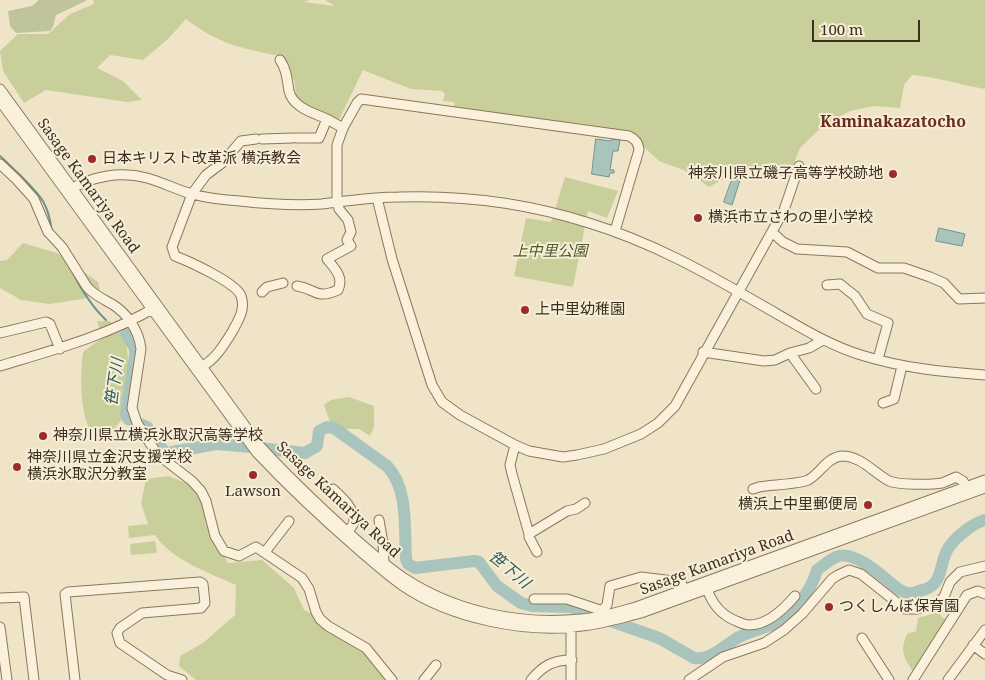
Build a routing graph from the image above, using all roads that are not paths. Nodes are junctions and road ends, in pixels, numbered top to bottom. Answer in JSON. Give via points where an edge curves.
{"nodes":[{"id":1,"x":280,"y":60,"type":"dead end"},
{"id":2,"x":0,"y":89,"type":"edge"},
{"id":3,"x":0,"y":101,"type":"edge"},
{"id":4,"x":327,"y":119,"type":"junction"},
{"id":5,"x":343,"y":128,"type":"junction"},
{"id":6,"x":0,"y":164,"type":"edge"},
{"id":7,"x":799,"y":166,"type":"dead end"},
{"id":8,"x":69,"y":190,"type":"junction"},
{"id":9,"x":192,"y":194,"type":"junction"},
{"id":10,"x":377,"y":198,"type":"junction"},
{"id":11,"x":337,"y":201,"type":"junction"},
{"id":12,"x":615,"y":231,"type":"junction"},
{"id":13,"x":772,"y":232,"type":"junction"},
{"id":14,"x":283,"y":283,"type":"dead end"},
{"id":15,"x":826,"y":285,"type":"dead end"},
{"id":16,"x":297,"y":286,"type":"dead end"},
{"id":17,"x":738,"y":291,"type":"junction"},
{"id":18,"x":262,"y":292,"type":"dead end"},
{"id":19,"x":985,"y":298,"type":"edge"},
{"id":20,"x":155,"y":308,"type":"junction"},
{"id":21,"x":130,"y":321,"type":"junction"},
{"id":22,"x":0,"y":333,"type":"edge"},
{"id":23,"x":823,"y":340,"type":"junction"},
{"id":24,"x":60,"y":349,"type":"junction"},
{"id":25,"x":704,"y":352,"type":"junction"},
{"id":26,"x":790,"y":353,"type":"junction"},
{"id":27,"x":878,"y":359,"type":"junction"},
{"id":28,"x":0,"y":366,"type":"edge"},
{"id":29,"x":902,"y":366,"type":"junction"},
{"id":30,"x":201,"y":367,"type":"junction"},
{"id":31,"x":985,"y":375,"type":"edge"},
{"id":32,"x":816,"y":389,"type":"dead end"},
{"id":33,"x":883,"y":403,"type":"dead end"},
{"id":34,"x":515,"y":445,"type":"junction"},
{"id":35,"x":985,"y":480,"type":"edge"},
{"id":36,"x":985,"y":488,"type":"edge"},
{"id":37,"x":753,"y":489,"type":"dead end"},
{"id":38,"x":333,"y":490,"type":"dead end"},
{"id":39,"x":968,"y":490,"type":"junction"},
{"id":40,"x":584,"y":503,"type":"dead end"},
{"id":41,"x":379,"y":520,"type":"dead end"},
{"id":42,"x":289,"y":521,"type":"dead end"},
{"id":43,"x":348,"y":532,"type":"junction"},
{"id":44,"x":529,"y":534,"type":"junction"},
{"id":45,"x":265,"y":552,"type":"junction"},
{"id":46,"x":537,"y":552,"type":"dead end"},
{"id":47,"x":384,"y":563,"type":"junction"},
{"id":48,"x":985,"y":566,"type":"edge"},
{"id":49,"x":707,"y":589,"type":"junction"},
{"id":50,"x":684,"y":593,"type":"junction"},
{"id":51,"x":985,"y":594,"type":"edge"},
{"id":52,"x":795,"y":596,"type":"dead end"},
{"id":53,"x":0,"y":598,"type":"edge"},
{"id":54,"x":534,"y":599,"type":"dead end"},
{"id":55,"x":605,"y":613,"type":"junction"},
{"id":56,"x":571,"y":624,"type":"junction"},
{"id":57,"x":0,"y":627,"type":"edge"},
{"id":58,"x":985,"y":630,"type":"edge"},
{"id":59,"x":862,"y":638,"type":"dead end"},
{"id":60,"x":973,"y":645,"type":"junction"},
{"id":61,"x":985,"y":654,"type":"edge"},
{"id":62,"x":572,"y":660,"type":"junction"},
{"id":63,"x":436,"y":665,"type":"dead end"},
{"id":64,"x":7,"y":680,"type":"edge"},
{"id":65,"x":34,"y":680,"type":"edge"},
{"id":66,"x":74,"y":680,"type":"edge"},
{"id":67,"x":182,"y":680,"type":"edge"},
{"id":68,"x":392,"y":680,"type":"edge"},
{"id":69,"x":424,"y":680,"type":"edge"},
{"id":70,"x":530,"y":680,"type":"edge"},
{"id":71,"x":571,"y":680,"type":"edge"},
{"id":72,"x":690,"y":680,"type":"edge"},
{"id":73,"x":889,"y":680,"type":"edge"},
{"id":74,"x":913,"y":680,"type":"edge"},
{"id":75,"x":948,"y":680,"type":"edge"}],
"edges":[{"from":1,"to":4,"type":"street","via":[[294,101]]},
{"from":2,"to":8,"type":"street","name":"Sasage Kamariya Road"},
{"from":3,"to":8,"type":"street","name":"Sasage Kamariya Road"},
{"from":4,"to":5,"type":"street"},
{"from":4,"to":9,"type":"street","via":[[319,138],[241,141],[222,163],[206,175]]},
{"from":5,"to":11,"type":"street","via":[[337,145]]},
{"from":5,"to":12,"type":"street","via":[[357,102],[366,99],[629,136],[634,138],[639,150]]},
{"from":6,"to":21,"type":"street","via":[[34,200],[48,232],[59,243],[91,292],[125,313]]},
{"from":7,"to":13,"type":"street","via":[[784,210]]},
{"from":8,"to":9,"type":"street","via":[[106,176],[137,176]]},
{"from":8,"to":20,"type":"street","name":"Sasage Kamariya Road"},
{"from":9,"to":11,"type":"street","via":[[291,205]]},
{"from":9,"to":30,"type":"street","via":[[172,247],[175,256],[200,266],[236,289],[241,295],[242,312],[224,346]]},
{"from":10,"to":11,"type":"street"},
{"from":10,"to":12,"type":"street","via":[[460,198],[531,207]]},
{"from":10,"to":34,"type":"street","via":[[392,259],[432,385],[442,402]]},
{"from":11,"to":16,"type":"street","via":[[352,232],[347,240],[351,246],[327,260],[338,272],[338,290],[323,295]]},
{"from":12,"to":17,"type":"street","via":[[675,256]]},
{"from":13,"to":17,"type":"street"},
{"from":13,"to":19,"type":"street","via":[[797,249],[847,252],[878,268],[904,268],[930,277],[944,283],[959,299]]},
{"from":14,"to":18,"type":"street","via":[[267,287]]},
{"from":15,"to":27,"type":"street","via":[[840,284],[855,296],[867,314],[888,323]]},
{"from":17,"to":23,"type":"street"},
{"from":17,"to":25,"type":"street"},
{"from":20,"to":21,"type":"street"},
{"from":20,"to":30,"type":"street","name":"Sasage Kamariya Road"},
{"from":20,"to":56,"type":"street","name":"Sasage Kamariya Road","via":[[257,453],[284,482],[388,575],[420,596],[455,611],[532,628]]},
{"from":21,"to":24,"type":"street"},
{"from":21,"to":45,"type":"street","via":[[141,349],[132,408],[141,429],[157,454],[201,491],[215,536],[224,551],[239,556],[256,547]]},
{"from":22,"to":24,"type":"street","via":[[46,322],[50,324]]},
{"from":23,"to":26,"type":"street"},
{"from":23,"to":27,"type":"street"},
{"from":24,"to":28,"type":"street"},
{"from":25,"to":26,"type":"street","via":[[764,361]]},
{"from":25,"to":34,"type":"street","via":[[675,406],[641,434],[577,456],[546,454]]},
{"from":26,"to":32,"type":"street"},
{"from":27,"to":29,"type":"street"},
{"from":29,"to":31,"type":"street"},
{"from":29,"to":33,"type":"street","via":[[894,400]]},
{"from":30,"to":43,"type":"street","name":"Sasage Kamariya Road","via":[[270,456]]},
{"from":34,"to":44,"type":"street","via":[[510,464]]},
{"from":35,"to":39,"type":"street","name":"Sasage Kamariya Road"},
{"from":36,"to":39,"type":"street","name":"Sasage Kamariya Road"},
{"from":37,"to":39,"type":"street","via":[[808,480],[841,456],[856,460],[895,482],[930,484],[956,477]]},
{"from":38,"to":43,"type":"street","via":[[352,511],[354,523]]},
{"from":39,"to":49,"type":"street","name":"Sasage Kamariya Road"},
{"from":39,"to":50,"type":"street","name":"Sasage Kamariya Road"},
{"from":40,"to":44,"type":"street"},
{"from":41,"to":47,"type":"street"},
{"from":42,"to":45,"type":"street"},
{"from":43,"to":47,"type":"street","name":"Sasage Kamariya Road"},
{"from":44,"to":46,"type":"street"},
{"from":45,"to":68,"type":"street","via":[[302,578],[320,619],[366,648]]},
{"from":47,"to":56,"type":"street","name":"Sasage Kamariya Road","via":[[426,591],[471,609],[526,620]]},
{"from":48,"to":72,"type":"street","via":[[960,572],[938,603],[917,609],[905,609],[861,574],[849,570],[832,580],[784,630],[764,643],[723,656]]},
{"from":49,"to":50,"type":"street","name":"Sasage Kamariya Road"},
{"from":49,"to":52,"type":"street","via":[[718,610],[727,617],[751,625],[777,614]]},
{"from":50,"to":55,"type":"street","name":"Sasage Kamariya Road"},
{"from":50,"to":55,"type":"street","via":[[681,582],[641,576],[610,586]]},
{"from":50,"to":56,"type":"street","name":"Sasage Kamariya Road","via":[[641,613],[601,623]]},
{"from":51,"to":74,"type":"street","via":[[978,591],[966,595]]},
{"from":53,"to":65,"type":"street","via":[[24,597]]},
{"from":54,"to":55,"type":"street","via":[[567,599]]},
{"from":55,"to":56,"type":"street","name":"Sasage Kamariya Road"},
{"from":56,"to":62,"type":"street"},
{"from":57,"to":64,"type":"street"},
{"from":58,"to":60,"type":"street"},
{"from":59,"to":73,"type":"street"},
{"from":60,"to":61,"type":"street"},
{"from":60,"to":75,"type":"street"},
{"from":62,"to":70,"type":"street","via":[[546,665]]},
{"from":62,"to":71,"type":"street"},
{"from":63,"to":69,"type":"street"},
{"from":66,"to":67,"type":"street","via":[[65,594],[200,582],[205,603],[201,608],[142,613],[117,633],[120,643],[167,675]]}]}
